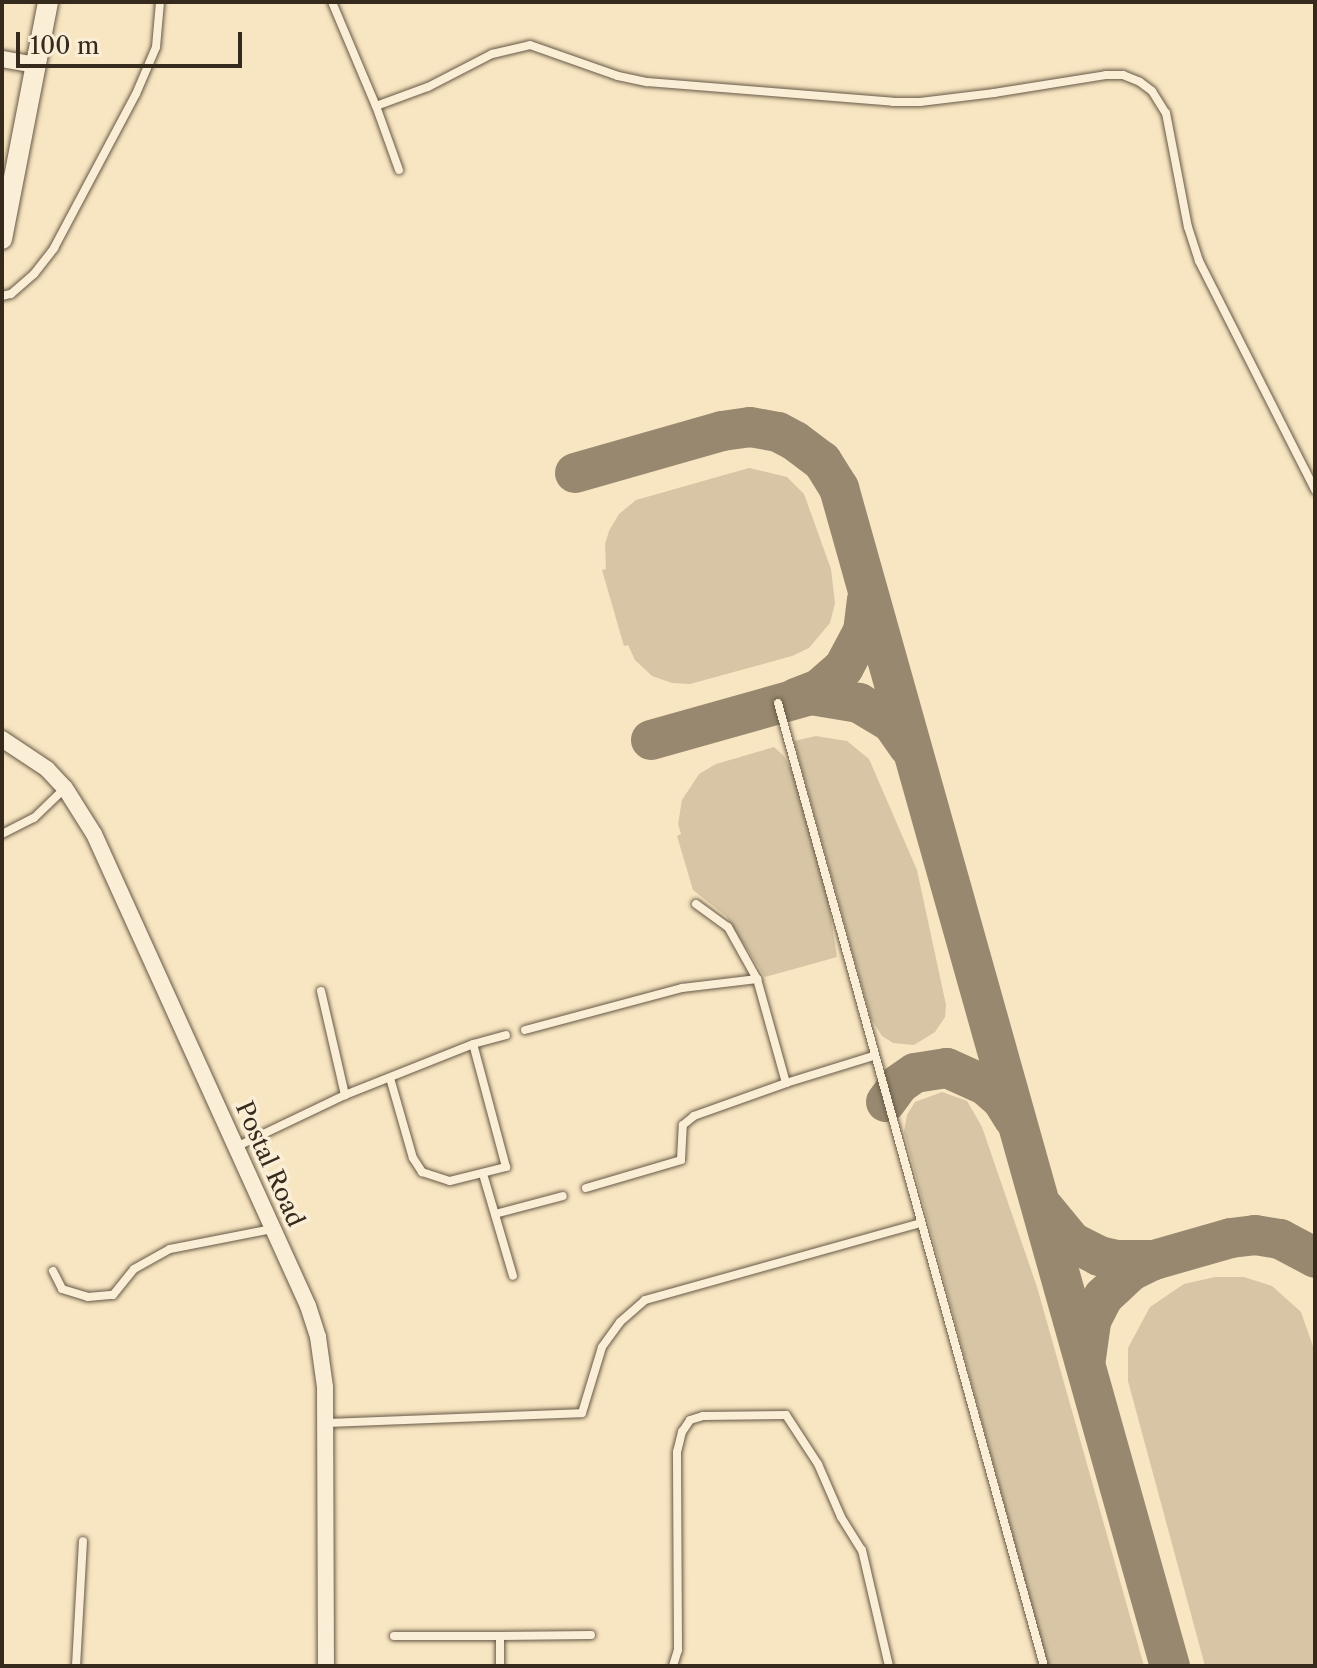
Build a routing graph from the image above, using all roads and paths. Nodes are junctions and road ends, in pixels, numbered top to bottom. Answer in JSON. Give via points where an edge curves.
{"nodes":[{"id":1,"x":48,"y":2,"type":"edge"},
{"id":2,"x":160,"y":2,"type":"edge"},
{"id":3,"x":332,"y":2,"type":"edge"},
{"id":4,"x":2,"y":59,"type":"edge"},
{"id":5,"x":36,"y":65,"type":"junction"},
{"id":6,"x":376,"y":106,"type":"junction"},
{"id":7,"x":399,"y":170,"type":"dead end"},
{"id":8,"x":2,"y":239,"type":"edge"},
{"id":9,"x":2,"y":296,"type":"edge"},
{"id":10,"x":1315,"y":490,"type":"edge"},
{"id":11,"x":778,"y":703,"type":"dead end"},
{"id":12,"x":2,"y":739,"type":"edge"},
{"id":13,"x":65,"y":788,"type":"junction"},
{"id":14,"x":2,"y":834,"type":"edge"},
{"id":15,"x":696,"y":904,"type":"dead end"},
{"id":16,"x":757,"y":979,"type":"junction"},
{"id":17,"x":321,"y":991,"type":"dead end"},
{"id":18,"x":525,"y":1030,"type":"dead end"},
{"id":19,"x":506,"y":1035,"type":"dead end"},
{"id":20,"x":473,"y":1044,"type":"junction"},
{"id":21,"x":873,"y":1056,"type":"junction"},
{"id":22,"x":390,"y":1078,"type":"junction"},
{"id":23,"x":786,"y":1083,"type":"junction"},
{"id":24,"x":345,"y":1095,"type":"junction"},
{"id":25,"x":236,"y":1147,"type":"junction"},
{"id":26,"x":483,"y":1174,"type":"junction"},
{"id":27,"x":586,"y":1188,"type":"dead end"},
{"id":28,"x":563,"y":1196,"type":"dead end"},
{"id":29,"x":495,"y":1214,"type":"junction"},
{"id":30,"x":920,"y":1223,"type":"junction"},
{"id":31,"x":273,"y":1229,"type":"junction"},
{"id":32,"x":53,"y":1271,"type":"dead end"},
{"id":33,"x":513,"y":1276,"type":"dead end"},
{"id":34,"x":325,"y":1423,"type":"junction"},
{"id":35,"x":83,"y":1541,"type":"dead end"},
{"id":36,"x":591,"y":1635,"type":"dead end"},
{"id":37,"x":394,"y":1636,"type":"dead end"},
{"id":38,"x":500,"y":1636,"type":"junction"},
{"id":39,"x":76,"y":1666,"type":"edge"},
{"id":40,"x":326,"y":1666,"type":"edge"},
{"id":41,"x":500,"y":1666,"type":"edge"},
{"id":42,"x":673,"y":1666,"type":"edge"},
{"id":43,"x":889,"y":1666,"type":"edge"},
{"id":44,"x":1044,"y":1666,"type":"edge"}],
"edges":[{"from":1,"to":5,"type":"street"},
{"from":2,"to":9,"type":"lane","via":[[151,59],[54,248],[34,274]]},
{"from":3,"to":6,"type":"lane"},
{"from":4,"to":5,"type":"street"},
{"from":5,"to":8,"type":"street"},
{"from":6,"to":7,"type":"lane"},
{"from":6,"to":10,"type":"lane","via":[[492,54],[530,45],[647,82],[893,102],[946,100],[1123,75],[1152,91],[1166,113],[1199,261]]},
{"from":11,"to":21,"type":"lane"},
{"from":12,"to":13,"type":"street","name":"Postal Road","via":[[27,753]]},
{"from":13,"to":14,"type":"lane","via":[[34,818]]},
{"from":13,"to":25,"type":"street","name":"Postal Road","via":[[94,834]]},
{"from":15,"to":16,"type":"lane","via":[[728,927]]},
{"from":16,"to":18,"type":"lane","via":[[682,988]]},
{"from":16,"to":23,"type":"lane"},
{"from":17,"to":24,"type":"lane"},
{"from":19,"to":20,"type":"lane"},
{"from":20,"to":22,"type":"lane"},
{"from":20,"to":26,"type":"lane","via":[[506,1167]]},
{"from":21,"to":23,"type":"lane"},
{"from":21,"to":30,"type":"lane"},
{"from":22,"to":24,"type":"lane"},
{"from":22,"to":26,"type":"lane","via":[[413,1158],[422,1172],[450,1181]]},
{"from":23,"to":27,"type":"lane","via":[[694,1116],[683,1125],[681,1160]]},
{"from":24,"to":25,"type":"lane"},
{"from":25,"to":31,"type":"street","name":"Postal Road"},
{"from":26,"to":29,"type":"lane"},
{"from":28,"to":29,"type":"lane"},
{"from":29,"to":33,"type":"lane"},
{"from":30,"to":34,"type":"lane","via":[[645,1300],[602,1347],[582,1413]]},
{"from":30,"to":44,"type":"lane"},
{"from":31,"to":32,"type":"lane","via":[[170,1249],[134,1269],[113,1295],[88,1297],[62,1289]]},
{"from":31,"to":34,"type":"street","name":"Postal Road","via":[[318,1337]]},
{"from":34,"to":40,"type":"street","name":"Postal Road"},
{"from":35,"to":39,"type":"lane"},
{"from":36,"to":38,"type":"lane"},
{"from":37,"to":38,"type":"lane"},
{"from":38,"to":41,"type":"lane"},
{"from":42,"to":43,"type":"lane","via":[[678,1650],[677,1452],[682,1432],[690,1420],[703,1416],[786,1415],[862,1550]]}]}
